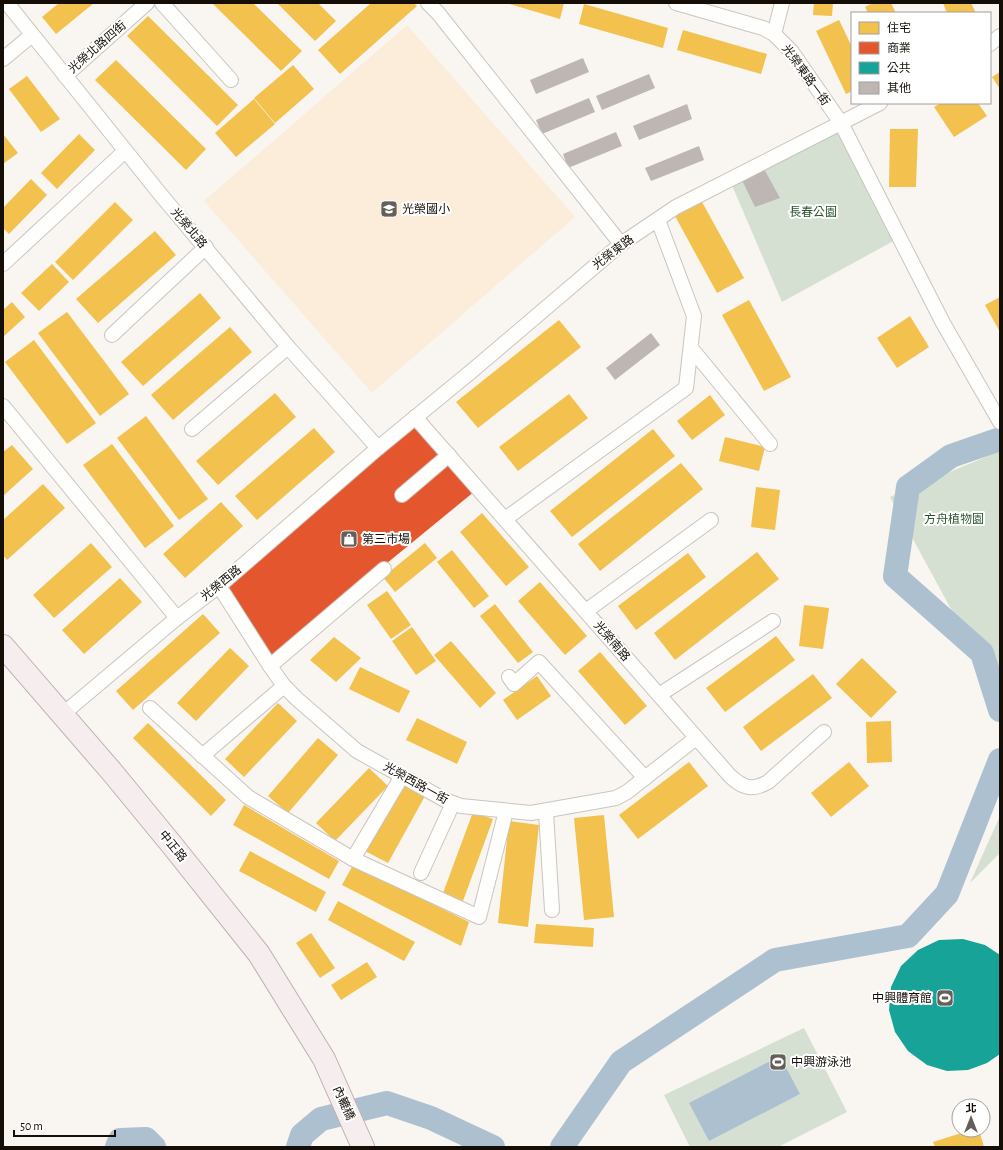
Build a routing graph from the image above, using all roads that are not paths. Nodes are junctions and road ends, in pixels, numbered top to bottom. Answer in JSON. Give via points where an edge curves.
{"nodes":[{"id":1,"x":7,"y":3,"type":"edge"},
{"id":2,"x":147,"y":3,"type":"edge"},
{"id":3,"x":162,"y":3,"type":"edge"},
{"id":4,"x":428,"y":3,"type":"edge"},
{"id":5,"x":676,"y":3,"type":"edge"},
{"id":6,"x":782,"y":3,"type":"edge"},
{"id":7,"x":774,"y":34,"type":"junction"},
{"id":8,"x":32,"y":35,"type":"junction"},
{"id":9,"x":1000,"y":36,"type":"edge"},
{"id":10,"x":991,"y":43,"type":"edge"},
{"id":11,"x":3,"y":59,"type":"edge"},
{"id":12,"x":65,"y":76,"type":"junction"},
{"id":13,"x":231,"y":80,"type":"dead end"},
{"id":14,"x":878,"y":104,"type":"edge"},
{"id":15,"x":841,"y":123,"type":"junction"},
{"id":16,"x":125,"y":151,"type":"junction"},
{"id":17,"x":658,"y":220,"type":"junction"},
{"id":18,"x":621,"y":244,"type":"junction"},
{"id":19,"x":206,"y":247,"type":"junction"},
{"id":20,"x":3,"y":264,"type":"edge"},
{"id":21,"x":112,"y":335,"type":"dead end"},
{"id":22,"x":288,"y":347,"type":"junction"},
{"id":23,"x":690,"y":348,"type":"junction"},
{"id":24,"x":3,"y":406,"type":"edge"},
{"id":25,"x":416,"y":417,"type":"junction"},
{"id":26,"x":1000,"y":422,"type":"edge"},
{"id":27,"x":192,"y":429,"type":"dead end"},
{"id":28,"x":770,"y":444,"type":"dead end"},
{"id":29,"x":378,"y":448,"type":"junction"},
{"id":30,"x":449,"y":455,"type":"junction"},
{"id":31,"x":402,"y":495,"type":"dead end"},
{"id":32,"x":505,"y":519,"type":"junction"},
{"id":33,"x":711,"y":520,"type":"dead end"},
{"id":34,"x":384,"y":569,"type":"dead end"},
{"id":35,"x":219,"y":586,"type":"junction"},
{"id":36,"x":586,"y":611,"type":"junction"},
{"id":37,"x":177,"y":618,"type":"junction"},
{"id":38,"x":773,"y":621,"type":"dead end"},
{"id":39,"x":3,"y":646,"type":"edge"},
{"id":40,"x":270,"y":666,"type":"junction"},
{"id":41,"x":509,"y":677,"type":"dead end"},
{"id":42,"x":284,"y":686,"type":"junction"},
{"id":43,"x":659,"y":695,"type":"junction"},
{"id":44,"x":150,"y":708,"type":"dead end"},
{"id":45,"x":63,"y":714,"type":"junction"},
{"id":46,"x":824,"y":732,"type":"dead end"},
{"id":47,"x":696,"y":738,"type":"junction"},
{"id":48,"x":202,"y":756,"type":"junction"},
{"id":49,"x":402,"y":776,"type":"junction"},
{"id":50,"x":645,"y":778,"type":"junction"},
{"id":51,"x":453,"y":803,"type":"junction"},
{"id":52,"x":506,"y":811,"type":"junction"},
{"id":53,"x":546,"y":812,"type":"junction"},
{"id":54,"x":353,"y":859,"type":"junction"},
{"id":55,"x":421,"y":873,"type":"dead end"},
{"id":56,"x":552,"y":910,"type":"dead end"},
{"id":57,"x":324,"y":1059,"type":"joint"},
{"id":58,"x":364,"y":1147,"type":"edge"}],
"edges":[{"from":1,"to":8,"type":"street","name":"光榮北路"},
{"from":2,"to":12,"type":"street","name":"光榮北路四街"},
{"from":3,"to":13,"type":"street"},
{"from":4,"to":18,"type":"street"},
{"from":5,"to":7,"type":"street","name":"光榮東路一街","via":[[763,28]]},
{"from":6,"to":7,"type":"street"},
{"from":7,"to":15,"type":"street","name":"光榮東路一街","via":[[792,52]]},
{"from":8,"to":11,"type":"street"},
{"from":8,"to":12,"type":"street","name":"光榮北路"},
{"from":9,"to":10,"type":"street"},
{"from":12,"to":16,"type":"street","name":"光榮北路"},
{"from":14,"to":15,"type":"street","name":"光榮東路"},
{"from":15,"to":17,"type":"street","name":"光榮東路","via":[[676,207]]},
{"from":15,"to":26,"type":"street","name":"光榮東路一街","via":[[943,323]]},
{"from":16,"to":19,"type":"street","name":"光榮北路"},
{"from":16,"to":20,"type":"street"},
{"from":17,"to":18,"type":"street","name":"光榮東路"},
{"from":17,"to":23,"type":"street","via":[[694,316]]},
{"from":18,"to":25,"type":"street","name":"光榮東路"},
{"from":19,"to":21,"type":"street"},
{"from":19,"to":22,"type":"street","name":"光榮北路"},
{"from":22,"to":27,"type":"street"},
{"from":22,"to":29,"type":"street","name":"光榮北路"},
{"from":23,"to":28,"type":"street"},
{"from":23,"to":32,"type":"street","via":[[686,388]]},
{"from":24,"to":37,"type":"street"},
{"from":25,"to":29,"type":"street","name":"光榮東路"},
{"from":25,"to":30,"type":"street","name":"光榮南路"},
{"from":29,"to":35,"type":"street","name":"光榮西路"},
{"from":30,"to":31,"type":"street"},
{"from":30,"to":32,"type":"street","name":"光榮南路"},
{"from":32,"to":36,"type":"street","name":"光榮南路"},
{"from":33,"to":36,"type":"street"},
{"from":34,"to":40,"type":"street"},
{"from":35,"to":37,"type":"street","name":"光榮西路"},
{"from":35,"to":40,"type":"street","name":"光榮西路一街"},
{"from":36,"to":43,"type":"street","name":"光榮南路"},
{"from":37,"to":45,"type":"street","name":"光榮西路"},
{"from":38,"to":43,"type":"street"},
{"from":39,"to":45,"type":"main road","name":"中正路"},
{"from":40,"to":42,"type":"street","name":"光榮西路一街"},
{"from":41,"to":50,"type":"street","via":[[514,684],[539,662]]},
{"from":42,"to":48,"type":"street"},
{"from":42,"to":49,"type":"street","name":"光榮西路一街","via":[[357,751]]},
{"from":43,"to":47,"type":"street","name":"光榮南路"},
{"from":44,"to":48,"type":"street"},
{"from":45,"to":57,"type":"main road","name":"中正路","via":[[259,954]]},
{"from":46,"to":47,"type":"street","name":"光榮南路","via":[[768,782],[760,787],[749,788],[730,776]]},
{"from":47,"to":50,"type":"street","name":"光榮西路一街"},
{"from":48,"to":54,"type":"street","via":[[248,797]]},
{"from":49,"to":51,"type":"street","name":"光榮西路一街"},
{"from":49,"to":54,"type":"street"},
{"from":50,"to":53,"type":"street","name":"光榮西路一街","via":[[616,798]]},
{"from":51,"to":52,"type":"street","name":"光榮西路一街"},
{"from":51,"to":55,"type":"street"},
{"from":52,"to":53,"type":"street","name":"光榮西路一街"},
{"from":52,"to":54,"type":"street","via":[[479,917]]},
{"from":53,"to":56,"type":"street"},
{"from":57,"to":58,"type":"main road","name":"內轆橋"}]}
